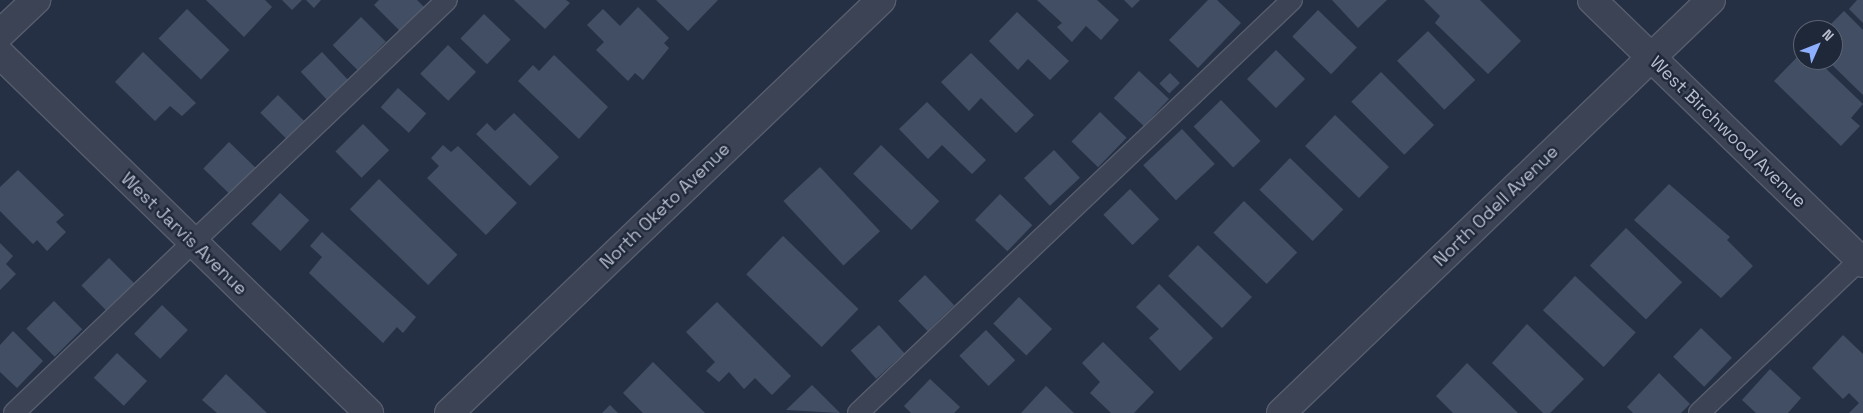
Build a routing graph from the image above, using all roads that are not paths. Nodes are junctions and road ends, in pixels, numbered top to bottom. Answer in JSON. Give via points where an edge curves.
{"nodes":[{"id":1,"x":36,"y":0,"type":"edge"},
{"id":2,"x":447,"y":0,"type":"edge"},
{"id":3,"x":881,"y":0,"type":"edge"},
{"id":4,"x":1292,"y":0,"type":"edge"},
{"id":5,"x":1592,"y":0,"type":"edge"},
{"id":6,"x":1711,"y":0,"type":"edge"},
{"id":7,"x":0,"y":34,"type":"edge"},
{"id":8,"x":0,"y":54,"type":"edge"},
{"id":9,"x":1651,"y":56,"type":"junction"},
{"id":10,"x":193,"y":242,"type":"junction"},
{"id":11,"x":1862,"y":260,"type":"edge"},
{"id":12,"x":14,"y":413,"type":"edge"},
{"id":13,"x":369,"y":413,"type":"edge"},
{"id":14,"x":449,"y":413,"type":"edge"},
{"id":15,"x":858,"y":413,"type":"edge"},
{"id":16,"x":1281,"y":413,"type":"edge"},
{"id":17,"x":1699,"y":413,"type":"edge"}],
"edges":[{"from":1,"to":7,"type":"street"},
{"from":2,"to":10,"type":"lane"},
{"from":3,"to":14,"type":"street","name":"North Oketo Avenue"},
{"from":4,"to":15,"type":"lane"},
{"from":5,"to":9,"type":"street","name":"West Birchwood Avenue"},
{"from":6,"to":9,"type":"street","name":"North Odell Avenue"},
{"from":8,"to":10,"type":"street","name":"West Jarvis Avenue"},
{"from":9,"to":11,"type":"street","name":"West Birchwood Avenue"},
{"from":9,"to":16,"type":"street","name":"North Odell Avenue"},
{"from":10,"to":12,"type":"lane"},
{"from":10,"to":13,"type":"street","name":"West Jarvis Avenue"},
{"from":11,"to":17,"type":"lane"}]}
